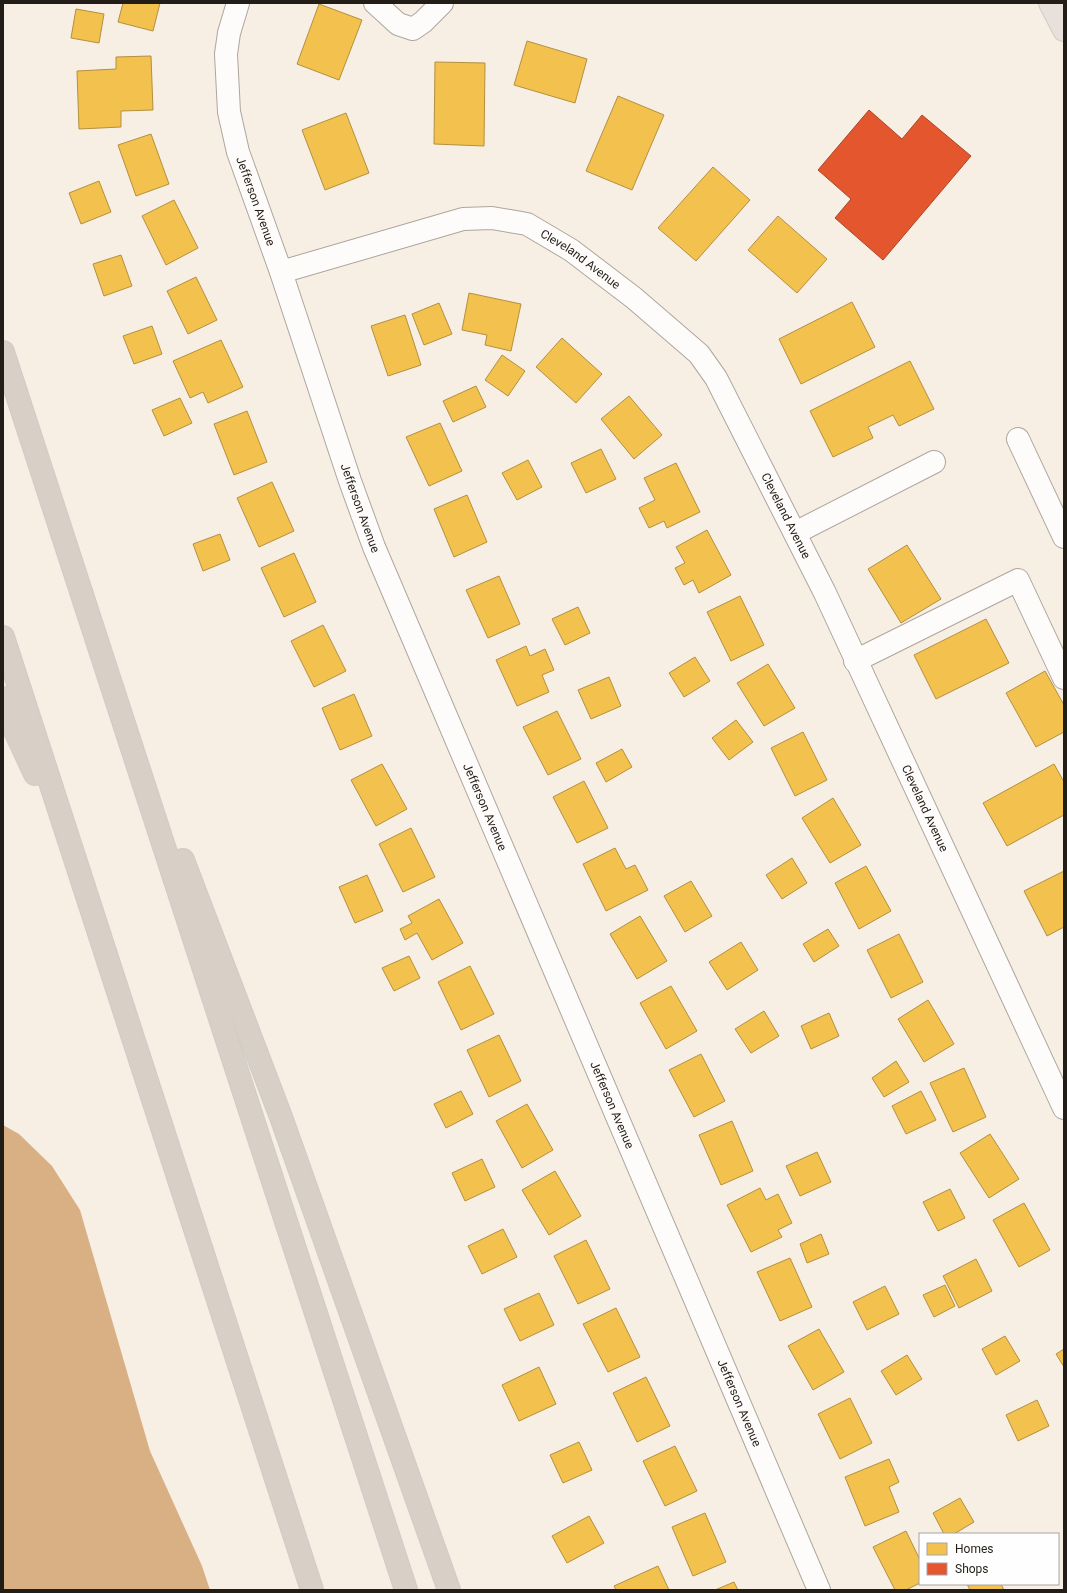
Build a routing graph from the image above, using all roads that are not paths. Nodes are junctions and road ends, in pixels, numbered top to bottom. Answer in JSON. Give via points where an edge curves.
{"nodes":[{"id":1,"x":238,"y":3,"type":"edge"},
{"id":2,"x":375,"y":3,"type":"edge"},
{"id":3,"x":442,"y":3,"type":"edge"},
{"id":4,"x":1050,"y":3,"type":"edge"},
{"id":5,"x":1064,"y":30,"type":"edge"},
{"id":6,"x":281,"y":272,"type":"junction"},
{"id":7,"x":3,"y":352,"type":"edge"},
{"id":8,"x":1018,"y":439,"type":"dead end"},
{"id":9,"x":934,"y":462,"type":"dead end"},
{"id":10,"x":795,"y":533,"type":"junction"},
{"id":11,"x":1064,"y":537,"type":"edge"},
{"id":12,"x":87,"y":609,"type":"junction"},
{"id":13,"x":3,"y":637,"type":"edge"},
{"id":14,"x":855,"y":661,"type":"junction"},
{"id":15,"x":1064,"y":678,"type":"edge"},
{"id":16,"x":3,"y":698,"type":"edge"},
{"id":17,"x":79,"y":870,"type":"junction"},
{"id":18,"x":1064,"y":1108,"type":"edge"},
{"id":19,"x":312,"y":1590,"type":"edge"},
{"id":20,"x":406,"y":1590,"type":"edge"},
{"id":21,"x":449,"y":1590,"type":"edge"},
{"id":22,"x":819,"y":1590,"type":"edge"}],
"edges":[{"from":1,"to":6,"type":"street","name":"Jefferson Avenue","via":[[226,54],[228,112],[238,152]]},
{"from":2,"to":3,"type":"street","via":[[398,24],[413,29]]},
{"from":4,"to":5,"type":"main road"},
{"from":6,"to":10,"type":"street","name":"Cleveland Avenue","via":[[463,219],[492,218],[527,224],[571,250],[634,298],[699,354],[716,378]]},
{"from":6,"to":22,"type":"street","name":"Jefferson Avenue","via":[[374,547]]},
{"from":7,"to":12,"type":"highway"},
{"from":8,"to":11,"type":"street"},
{"from":9,"to":10,"type":"street"},
{"from":10,"to":14,"type":"street","name":"Cleveland Avenue"},
{"from":12,"to":20,"type":"highway"},
{"from":12,"to":21,"type":"highway","via":[[281,1117]]},
{"from":13,"to":17,"type":"highway"},
{"from":14,"to":15,"type":"street","via":[[1018,580]]},
{"from":14,"to":18,"type":"street","name":"Cleveland Avenue"},
{"from":16,"to":17,"type":"highway","via":[[10,720]]},
{"from":17,"to":19,"type":"highway"}]}
